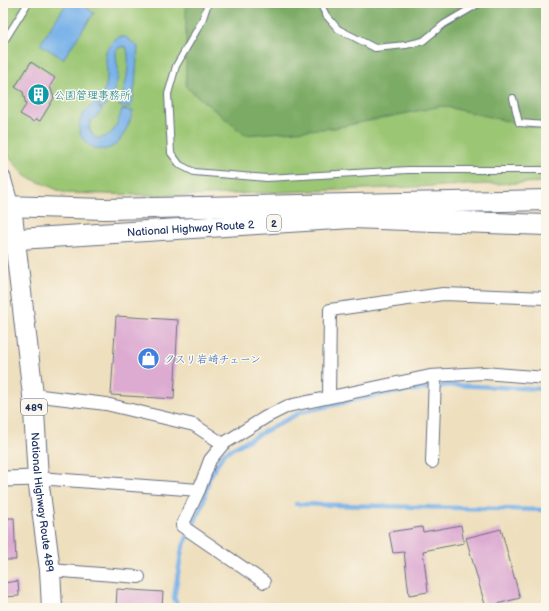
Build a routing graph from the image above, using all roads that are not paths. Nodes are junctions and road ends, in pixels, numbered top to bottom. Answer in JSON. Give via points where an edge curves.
{"nodes":[{"id":1,"x":28,"y":3,"type":"edge"},
{"id":2,"x":208,"y":3,"type":"edge"},
{"id":3,"x":320,"y":3,"type":"edge"},
{"id":4,"x":480,"y":3,"type":"edge"},
{"id":5,"x":3,"y":43,"type":"edge"},
{"id":6,"x":513,"y":98,"type":"dead end"},
{"id":7,"x":546,"y":125,"type":"edge"},
{"id":8,"x":546,"y":170,"type":"edge"},
{"id":9,"x":3,"y":178,"type":"edge"},
{"id":10,"x":546,"y":200,"type":"edge"},
{"id":11,"x":7,"y":206,"type":"edge"},
{"id":12,"x":546,"y":225,"type":"edge"},
{"id":13,"x":9,"y":240,"type":"edge"},
{"id":14,"x":546,"y":298,"type":"edge"},
{"id":15,"x":435,"y":376,"type":"junction"},
{"id":16,"x":546,"y":378,"type":"edge"},
{"id":17,"x":33,"y":395,"type":"junction"},
{"id":18,"x":329,"y":397,"type":"junction"},
{"id":19,"x":223,"y":444,"type":"junction"},
{"id":20,"x":432,"y":462,"type":"dead end"},
{"id":21,"x":38,"y":478,"type":"junction"},
{"id":22,"x":3,"y":480,"type":"edge"},
{"id":23,"x":199,"y":490,"type":"junction"},
{"id":24,"x":50,"y":570,"type":"junction"},
{"id":25,"x":139,"y":577,"type":"dead end"},
{"id":26,"x":264,"y":582,"type":"dead end"},
{"id":27,"x":52,"y":608,"type":"edge"}],
"edges":[{"from":1,"to":5,"type":"lane"},
{"from":2,"to":8,"type":"lane","via":[[202,21],[176,66],[168,94],[171,153],[180,165],[194,172],[267,178],[408,170]]},
{"from":3,"to":4,"type":"lane","via":[[338,29],[375,48],[423,41],[444,24]]},
{"from":6,"to":7,"type":"lane","via":[[519,123]]},
{"from":9,"to":11,"type":"street"},
{"from":10,"to":11,"type":"highway","name":"National Highway Route 2","number":"2","via":[[105,209]]},
{"from":11,"to":13,"type":"highway","name":"National Highway Route 489","number":"489"},
{"from":12,"to":13,"type":"highway","name":"National Highway Route 2","number":"2","via":[[352,218]]},
{"from":13,"to":17,"type":"highway","name":"National Highway Route 489","number":"489"},
{"from":14,"to":18,"type":"street","via":[[443,294],[330,310]]},
{"from":15,"to":16,"type":"street","via":[[484,373]]},
{"from":15,"to":18,"type":"street"},
{"from":15,"to":20,"type":"street"},
{"from":17,"to":19,"type":"street","via":[[106,404],[194,425]]},
{"from":17,"to":21,"type":"highway","name":"National Highway Route 489","number":"489"},
{"from":18,"to":19,"type":"street","via":[[288,406]]},
{"from":19,"to":23,"type":"street","via":[[210,460]]},
{"from":21,"to":22,"type":"street"},
{"from":21,"to":23,"type":"street"},
{"from":21,"to":24,"type":"highway","name":"National Highway Route 489","number":"489"},
{"from":23,"to":26,"type":"street","via":[[182,526]]},
{"from":24,"to":25,"type":"street"},
{"from":24,"to":27,"type":"highway","name":"National Highway Route 489","number":"489"}]}
